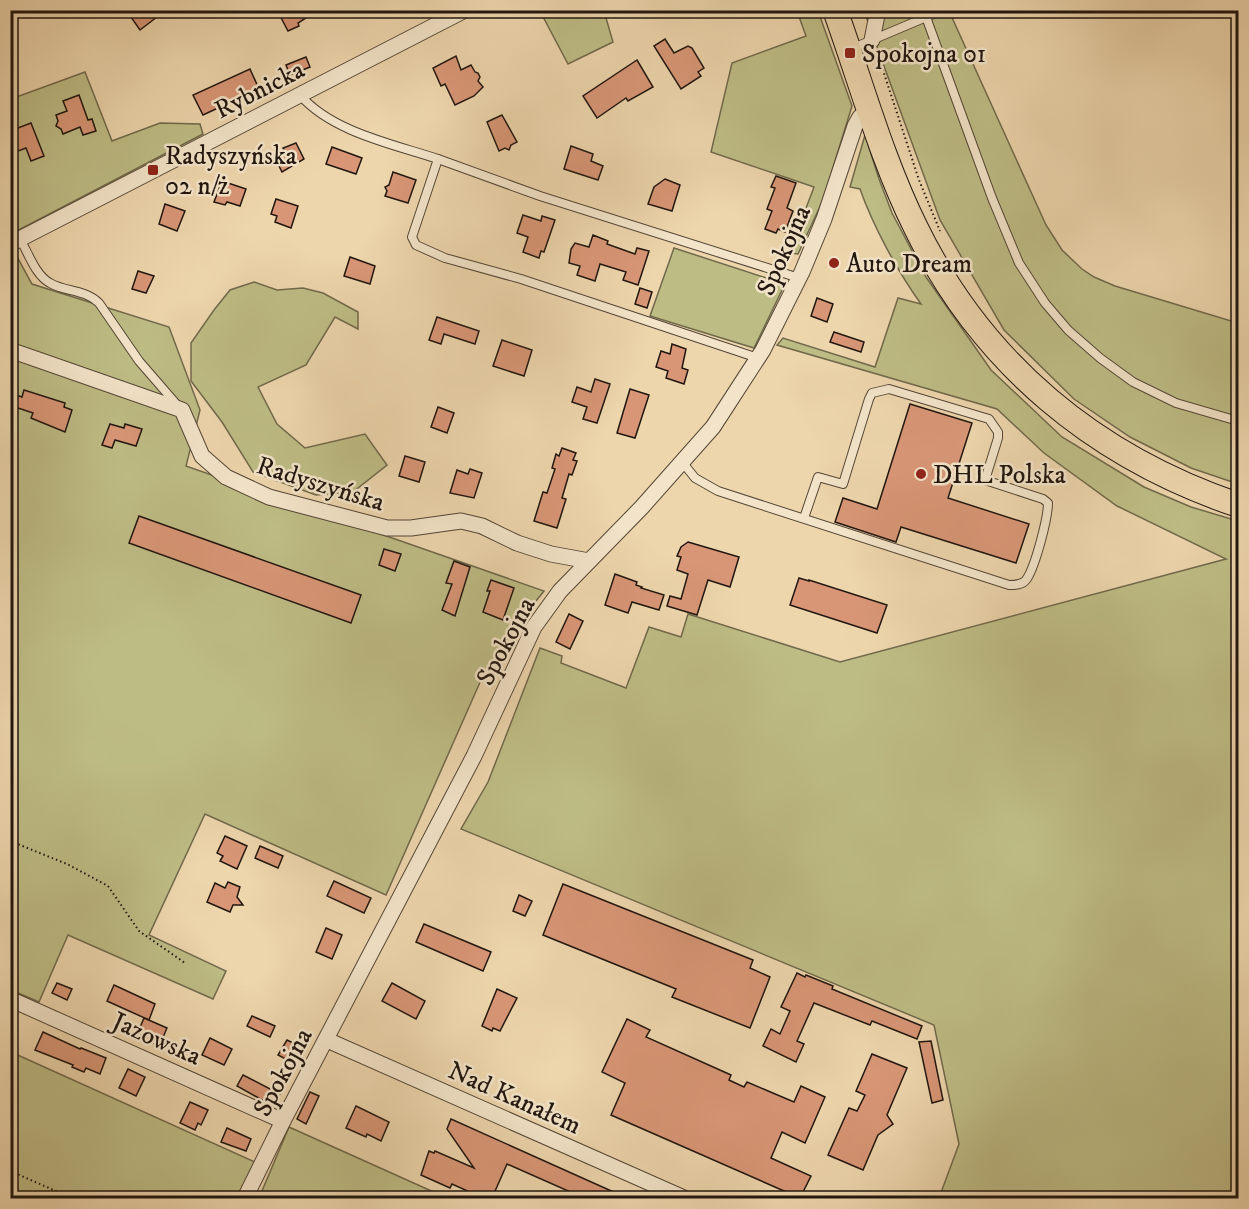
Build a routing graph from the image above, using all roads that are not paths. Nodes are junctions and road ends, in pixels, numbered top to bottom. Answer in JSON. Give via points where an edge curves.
{"nodes":[{"id":1,"x":465,"y":10,"type":"edge"},
{"id":2,"x":834,"y":10,"type":"edge"},
{"id":3,"x":878,"y":10,"type":"edge"},
{"id":4,"x":943,"y":10,"type":"edge"},
{"id":5,"x":926,"y":17,"type":"junction"},
{"id":6,"x":872,"y":40,"type":"junction"},
{"id":7,"x":849,"y":50,"type":"junction"},
{"id":8,"x":300,"y":95,"type":"junction"},
{"id":9,"x":870,"y":111,"type":"junction"},
{"id":10,"x":438,"y":159,"type":"junction"},
{"id":11,"x":15,"y":241,"type":"edge"},
{"id":12,"x":799,"y":278,"type":"junction"},
{"id":13,"x":10,"y":350,"type":"edge"},
{"id":14,"x":758,"y":358,"type":"junction"},
{"id":15,"x":182,"y":410,"type":"junction"},
{"id":16,"x":1239,"y":421,"type":"edge"},
{"id":17,"x":683,"y":463,"type":"junction"},
{"id":18,"x":1239,"y":505,"type":"edge"},
{"id":19,"x":804,"y":518,"type":"junction"},
{"id":20,"x":589,"y":561,"type":"junction"},
{"id":21,"x":10,"y":999,"type":"edge"},
{"id":22,"x":327,"y":1040,"type":"junction"},
{"id":23,"x":283,"y":1121,"type":"junction"},
{"id":24,"x":245,"y":1198,"type":"edge"},
{"id":25,"x":684,"y":1198,"type":"edge"}],
"edges":[{"from":1,"to":8,"type":"street","name":"Rybnicka"},
{"from":2,"to":7,"type":"main road"},
{"from":3,"to":6,"type":"street"},
{"from":4,"to":5,"type":"lane"},
{"from":5,"to":6,"type":"lane"},
{"from":5,"to":16,"type":"lane","via":[[1019,263],[1045,303],[1068,330],[1133,382],[1176,403]]},
{"from":6,"to":7,"type":"lane"},
{"from":7,"to":9,"type":"main road"},
{"from":8,"to":10,"type":"lane","via":[[332,122]]},
{"from":8,"to":11,"type":"street","name":"Rybnicka"},
{"from":9,"to":12,"type":"street","name":"Spokojna","via":[[855,126],[824,219]]},
{"from":9,"to":18,"type":"main road","via":[[915,228],[955,296],[1005,358],[1053,404],[1113,448],[1179,483]]},
{"from":10,"to":12,"type":"lane","via":[[540,196]]},
{"from":10,"to":14,"type":"lane","via":[[412,237],[416,245],[445,258]]},
{"from":11,"to":15,"type":"lane","via":[[50,283],[92,296],[99,303],[139,361]]},
{"from":12,"to":14,"type":"street","name":"Spokojna"},
{"from":13,"to":15,"type":"street"},
{"from":14,"to":17,"type":"street","name":"Spokojna","via":[[713,427]]},
{"from":15,"to":20,"type":"street","name":"Radyszyńska","via":[[202,456],[226,477],[269,497],[387,528],[461,521],[551,554]]},
{"from":17,"to":19,"type":"lane","via":[[695,478],[718,491]]},
{"from":17,"to":20,"type":"street","name":"Spokojna"},
{"from":19,"to":19,"type":"lane","via":[[1016,585],[1025,581],[1031,570],[1048,503],[985,480],[998,438],[989,419],[889,389],[873,393],[868,399],[843,484],[819,477]]},
{"from":20,"to":22,"type":"street","name":"Spokojna","via":[[560,591],[534,627],[469,766]]},
{"from":21,"to":23,"type":"street","name":"Jazowska"},
{"from":22,"to":23,"type":"street","name":"Spokojna"},
{"from":22,"to":25,"type":"street","name":"Nad Kanałem"},
{"from":23,"to":24,"type":"street","name":"Spokojna"}]}
